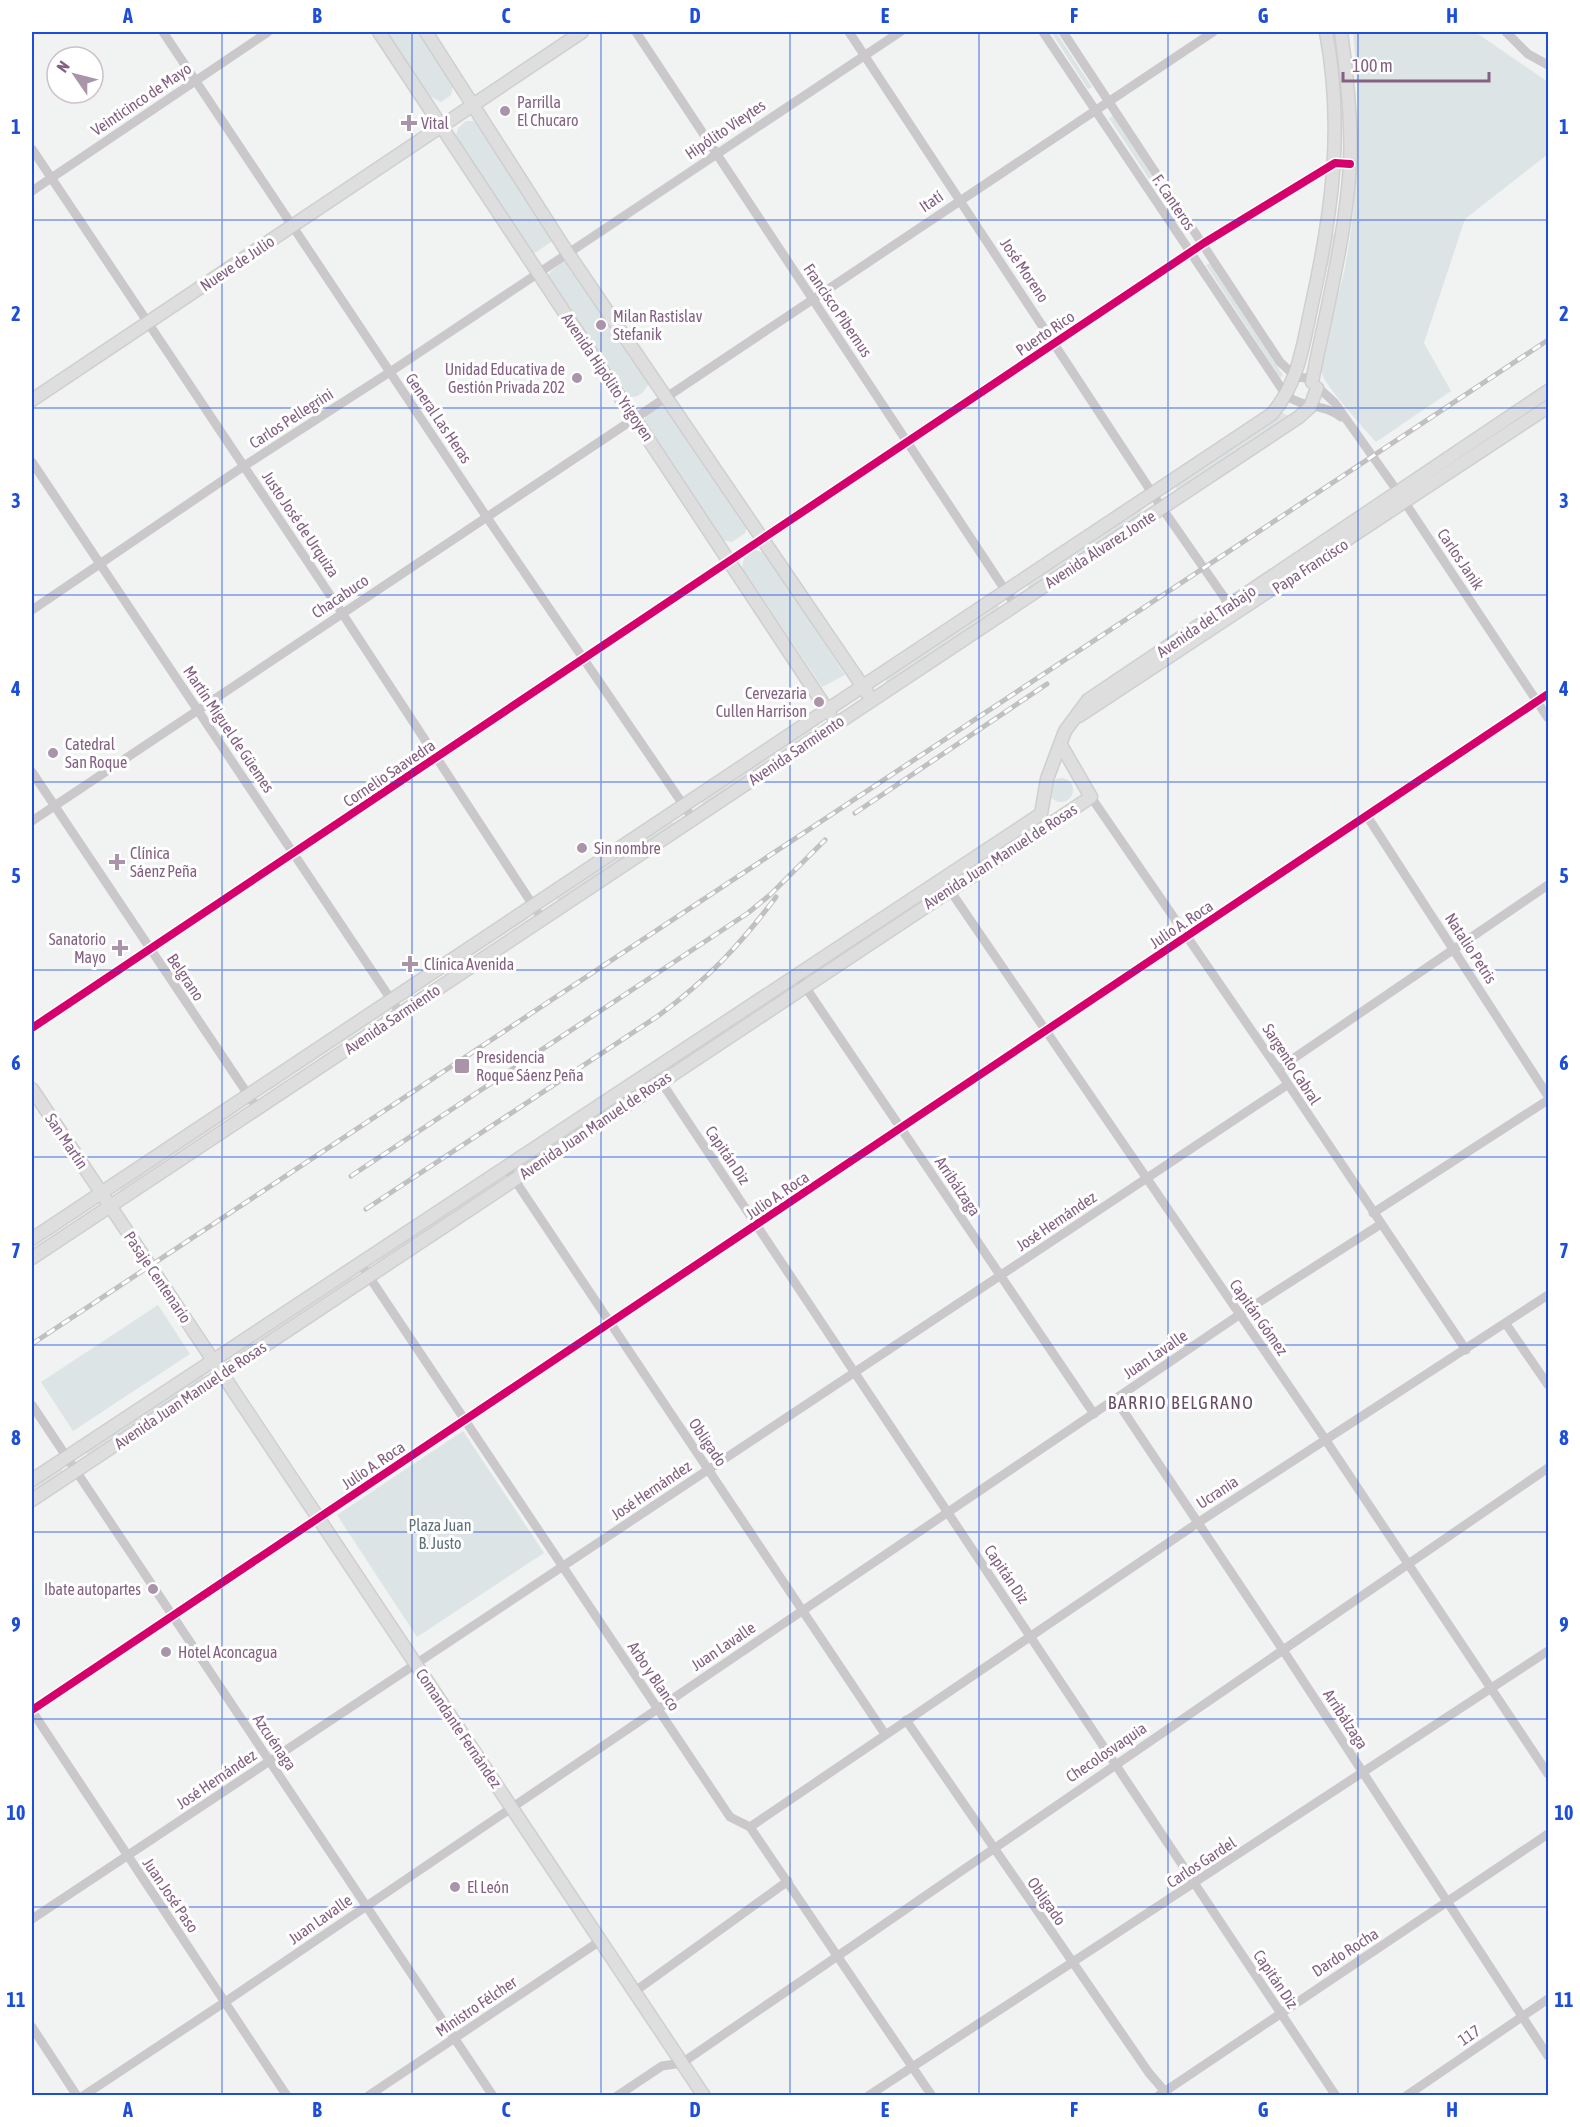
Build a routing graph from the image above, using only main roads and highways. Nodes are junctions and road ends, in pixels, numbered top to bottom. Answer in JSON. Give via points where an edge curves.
{"nodes":[{"id":1,"x":379,"y":32,"type":"edge"},
{"id":2,"x":426,"y":32,"type":"edge"},
{"id":3,"x":582,"y":32,"type":"edge"},
{"id":4,"x":1326,"y":32,"type":"edge"},
{"id":5,"x":1341,"y":32,"type":"edge"},
{"id":6,"x":473,"y":103,"type":"junction"},
{"id":7,"x":441,"y":125,"type":"junction"},
{"id":8,"x":1548,"y":391,"type":"edge"},
{"id":9,"x":32,"y":400,"type":"edge"},
{"id":10,"x":1548,"y":407,"type":"edge"},
{"id":11,"x":1233,"y":610,"type":"junction"},
{"id":12,"x":861,"y":686,"type":"junction"},
{"id":13,"x":872,"y":700,"type":"junction"},
{"id":14,"x":826,"y":708,"type":"junction"},
{"id":15,"x":837,"y":723,"type":"junction"},
{"id":16,"x":1061,"y":745,"type":"junction"},
{"id":17,"x":1075,"y":770,"type":"junction"},
{"id":18,"x":1047,"y":779,"type":"junction"},
{"id":19,"x":1043,"y":808,"type":"junction"},
{"id":20,"x":1060,"y":817,"type":"junction"},
{"id":21,"x":946,"y":884,"type":"junction"},
{"id":22,"x":32,"y":1089,"type":"edge"},
{"id":23,"x":102,"y":1193,"type":"junction"},
{"id":24,"x":110,"y":1206,"type":"junction"},
{"id":25,"x":32,"y":1239,"type":"edge"},
{"id":26,"x":32,"y":1258,"type":"edge"},
{"id":27,"x":213,"y":1360,"type":"junction"},
{"id":28,"x":222,"y":1373,"type":"junction"},
{"id":29,"x":32,"y":1480,"type":"edge"},
{"id":30,"x":32,"y":1500,"type":"edge"},
{"id":31,"x":704,"y":2096,"type":"edge"}],
"edges":[{"from":1,"to":7,"type":"main road","name":"Avenida Hipólito Yrigoyen"},
{"from":2,"to":6,"type":"main road"},
{"from":3,"to":6,"type":"main road","name":"Nueve de Julio"},
{"from":4,"to":12,"type":"main road","name":"Avenida Álvarez Jonte","via":[[1335,114],[1335,163],[1325,246],[1296,377],[1286,395],[1272,414]]},
{"from":5,"to":13,"type":"main road","name":"Avenida Álvarez Jonte","via":[[1348,86],[1350,164],[1310,407]]},
{"from":6,"to":7,"type":"main road","name":"Nueve de Julio"},
{"from":6,"to":12,"type":"main road","via":[[567,252]]},
{"from":7,"to":9,"type":"main road","name":"Nueve de Julio"},
{"from":7,"to":14,"type":"main road","name":"Avenida Hipólito Yrigoyen"},
{"from":8,"to":11,"type":"main road","name":"Avenida del Trabajo"},
{"from":10,"to":11,"type":"main road","name":"Papa Francisco","via":[[1406,504]]},
{"from":11,"to":16,"type":"main road","name":"Avenida del Trabajo","via":[[1088,700],[1070,721]]},
{"from":12,"to":13,"type":"main road"},
{"from":12,"to":14,"type":"main road","name":"Avenida Sarmiento"},
{"from":13,"to":15,"type":"main road","name":"Avenida Sarmiento"},
{"from":14,"to":15,"type":"main road","name":"Avenida Hipólito Yrigoyen"},
{"from":14,"to":23,"type":"main road","name":"Avenida Sarmiento"},
{"from":15,"to":24,"type":"main road","name":"Avenida Sarmiento"},
{"from":16,"to":17,"type":"main road","name":"Avenida Juan Manuel de Rosas"},
{"from":16,"to":18,"type":"main road","name":"Avenida Juan Manuel de Rosas"},
{"from":17,"to":18,"type":"main road","via":[[1058,770]]},
{"from":17,"to":20,"type":"main road","name":"Avenida Juan Manuel de Rosas","via":[[1091,797]]},
{"from":18,"to":19,"type":"main road","name":"Avenida Juan Manuel de Rosas"},
{"from":19,"to":20,"type":"main road"},
{"from":19,"to":21,"type":"main road","name":"Avenida Juan Manuel de Rosas","via":[[1041,814]]},
{"from":20,"to":21,"type":"main road","name":"Avenida Juan Manuel de Rosas"},
{"from":21,"to":27,"type":"main road","name":"Avenida Juan Manuel de Rosas","via":[[798,975]]},
{"from":21,"to":28,"type":"main road","name":"Avenida Juan Manuel de Rosas","via":[[805,986]]},
{"from":22,"to":23,"type":"main road","name":"San Martín"},
{"from":23,"to":24,"type":"main road","name":"Pasaje Centenario"},
{"from":23,"to":25,"type":"main road","name":"Avenida Sarmiento"},
{"from":24,"to":26,"type":"main road","name":"Avenida Sarmiento"},
{"from":24,"to":27,"type":"main road","name":"Pasaje Centenario"},
{"from":27,"to":28,"type":"main road","name":"Comandante Fernández"},
{"from":27,"to":29,"type":"main road","name":"Avenida Juan Manuel de Rosas"},
{"from":28,"to":30,"type":"main road","name":"Avenida Juan Manuel de Rosas"},
{"from":28,"to":31,"type":"main road","name":"Comandante Fernández"}]}
